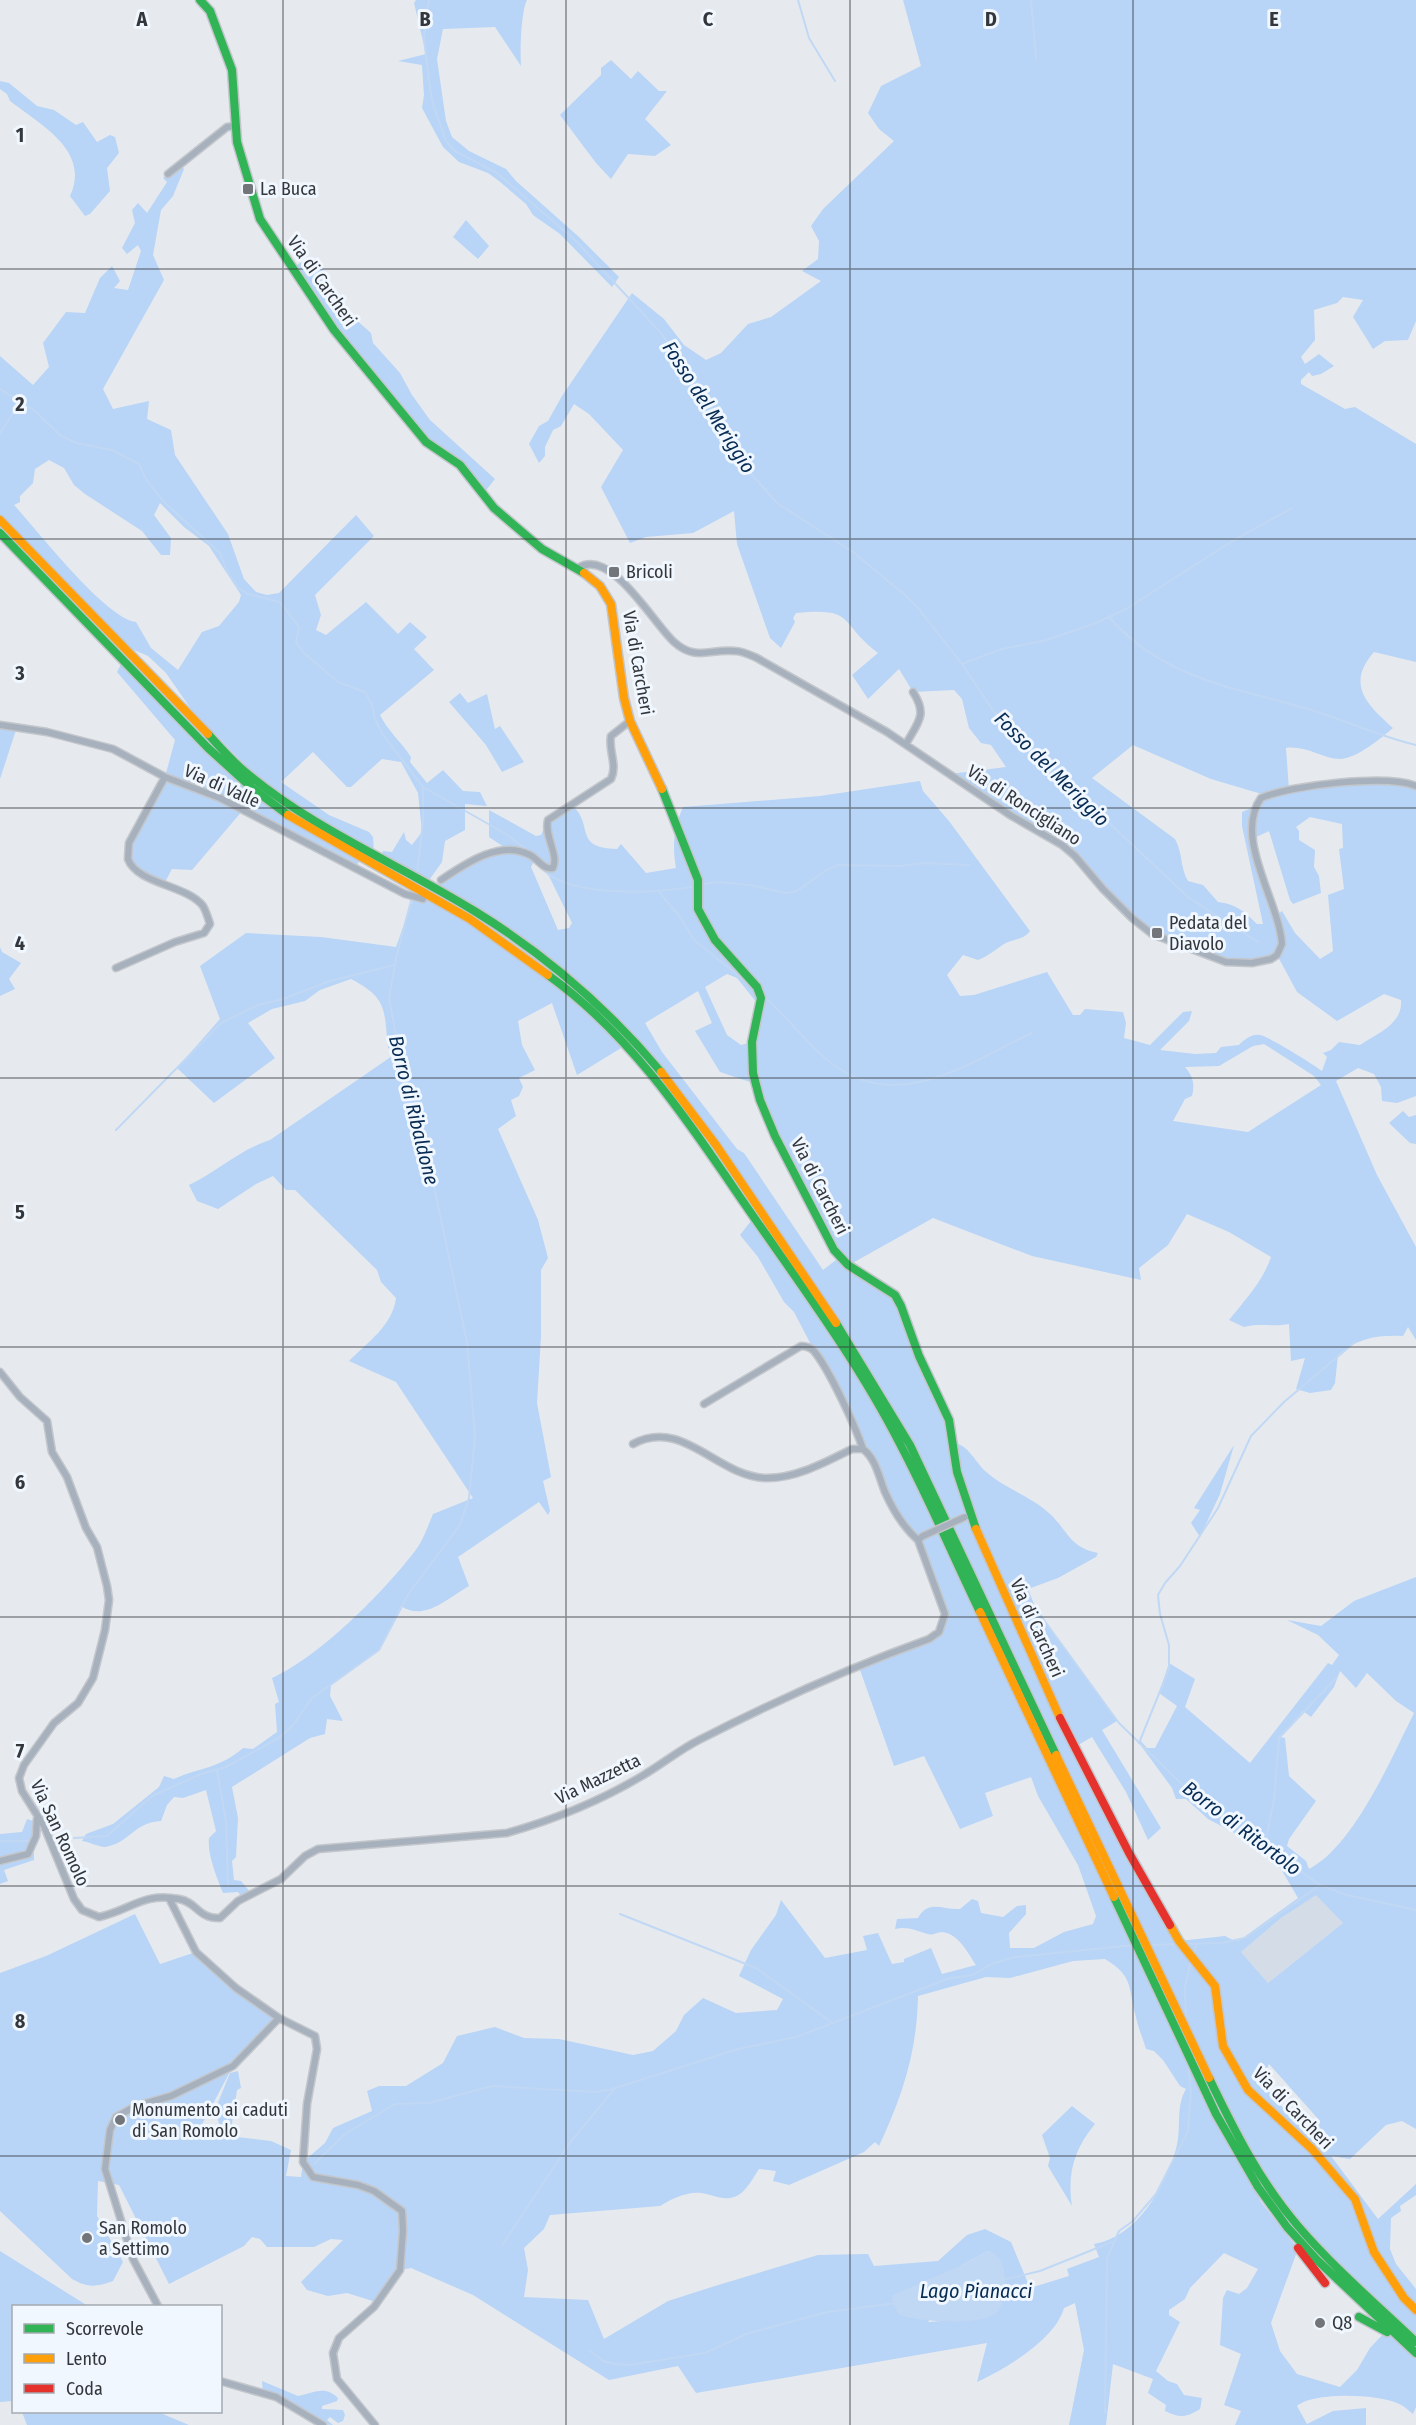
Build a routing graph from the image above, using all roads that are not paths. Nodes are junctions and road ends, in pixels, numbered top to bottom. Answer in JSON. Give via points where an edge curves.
{"nodes":[{"id":1,"x":200,"y":0,"type":"edge"},
{"id":2,"x":236,"y":126,"type":"junction"},
{"id":3,"x":168,"y":174,"type":"dead end"},
{"id":4,"x":0,"y":520,"type":"edge"},
{"id":5,"x":0,"y":533,"type":"edge"},
{"id":6,"x":578,"y":568,"type":"junction"},
{"id":7,"x":913,"y":692,"type":"dead end"},
{"id":8,"x":630,"y":721,"type":"junction"},
{"id":9,"x":0,"y":725,"type":"edge"},
{"id":10,"x":906,"y":744,"type":"junction"},
{"id":11,"x":165,"y":777,"type":"junction"},
{"id":12,"x":1416,"y":786,"type":"edge"},
{"id":13,"x":441,"y":880,"type":"dead end"},
{"id":14,"x":423,"y":899,"type":"dead end"},
{"id":15,"x":116,"y":968,"type":"dead end"},
{"id":16,"x":0,"y":1372,"type":"edge"},
{"id":17,"x":704,"y":1404,"type":"dead end"},
{"id":18,"x":633,"y":1444,"type":"dead end"},
{"id":19,"x":863,"y":1449,"type":"junction"},
{"id":20,"x":967,"y":1516,"type":"junction"},
{"id":21,"x":920,"y":1538,"type":"junction"},
{"id":22,"x":38,"y":1819,"type":"junction"},
{"id":23,"x":0,"y":1861,"type":"edge"},
{"id":24,"x":169,"y":1898,"type":"junction"},
{"id":25,"x":279,"y":2018,"type":"junction"},
{"id":26,"x":1253,"y":2181,"type":"junction"},
{"id":27,"x":1325,"y":2283,"type":"dead end"},
{"id":28,"x":157,"y":2305,"type":"edge"},
{"id":29,"x":1416,"y":2310,"type":"edge"},
{"id":30,"x":1359,"y":2317,"type":"dead end"},
{"id":31,"x":1416,"y":2342,"type":"edge"},
{"id":32,"x":1406,"y":2344,"type":"junction"},
{"id":33,"x":1416,"y":2353,"type":"edge"},
{"id":34,"x":222,"y":2382,"type":"edge"},
{"id":35,"x":323,"y":2425,"type":"edge"},
{"id":36,"x":375,"y":2425,"type":"edge"}],
"edges":[{"from":1,"to":2,"type":"main road","name":"Via di Carcheri","via":[[210,11],[232,70]]},
{"from":2,"to":3,"type":"street","via":[[227,127]]},
{"from":2,"to":6,"type":"main road","name":"Via di Carcheri","via":[[242,165],[260,219],[334,330],[426,442],[460,465],[494,508],[543,549]]},
{"from":4,"to":31,"type":"main road","via":[[242,769],[306,816],[447,894],[537,954],[602,1008],[646,1053],[687,1104],[855,1350],[910,1445],[1240,2143],[1297,2225]]},
{"from":5,"to":26,"type":"main road","via":[[208,748],[252,788],[299,823],[470,919],[526,957],[603,1022],[678,1107],[863,1379],[900,1443],[1216,2115]]},
{"from":6,"to":8,"type":"main road","name":"Via di Carcheri","via":[[600,586],[611,604]]},
{"from":6,"to":10,"type":"street","name":"Via di Roncigliano","via":[[591,564],[606,568],[681,648],[701,654],[737,651],[757,658]]},
{"from":7,"to":10,"type":"street","via":[[922,706],[921,716]]},
{"from":8,"to":13,"type":"street","via":[[612,736],[611,779],[548,820],[548,839],[556,861],[553,868],[523,852],[508,849],[478,858]]},
{"from":8,"to":20,"type":"main road","name":"Via di Carcheri","via":[[674,813],[698,880],[701,917],[715,940],[757,987],[761,998],[752,1042],[753,1073],[760,1100],[824,1235],[848,1264],[890,1291],[901,1306],[949,1420]]},
{"from":9,"to":11,"type":"street","name":"Via di Valle","via":[[89,741],[113,749]]},
{"from":10,"to":12,"type":"street","name":"Via di Roncigliano","via":[[1076,856],[1103,890],[1141,927],[1226,962],[1271,959],[1282,944],[1255,851],[1252,818],[1261,798],[1318,783],[1399,781]]},
{"from":11,"to":14,"type":"street","name":"Via di Valle","via":[[220,798],[412,897]]},
{"from":11,"to":15,"type":"street","via":[[129,843],[128,859],[135,870],[196,901],[210,924],[204,933]]},
{"from":16,"to":22,"type":"street","name":"Via San Romolo","via":[[47,1421],[52,1452],[97,1547],[109,1600],[93,1678],[78,1702],[54,1723],[19,1778]]},
{"from":17,"to":19,"type":"street","via":[[806,1346],[816,1356],[858,1432]]},
{"from":18,"to":19,"type":"street","via":[[651,1437],[673,1437],[745,1475],[765,1478],[785,1476],[852,1449]]},
{"from":19,"to":21,"type":"street","via":[[873,1460],[908,1531]]},
{"from":20,"to":21,"type":"street","bridge":true},
{"from":20,"to":29,"type":"main road","name":"Via di Carcheri","via":[[1072,1745],[1170,1927],[1215,1986],[1223,2046],[1229,2060],[1248,2090],[1312,2149],[1355,2199],[1374,2252]]},
{"from":21,"to":24,"type":"street","name":"Via Mazzetta","via":[[945,1614],[939,1632],[701,1739],[599,1798],[507,1833],[318,1849],[281,1879],[238,1901],[220,1918],[204,1916],[189,1903]]},
{"from":22,"to":23,"type":"street","via":[[28,1854]]},
{"from":22,"to":24,"type":"street","name":"Via San Romolo","via":[[74,1899],[90,1915],[111,1915],[135,1902]]},
{"from":24,"to":25,"type":"street","via":[[196,1952],[236,1988]]},
{"from":25,"to":28,"type":"street","via":[[233,2066],[171,2096],[136,2106],[116,2117],[110,2130],[105,2169],[133,2259]]},
{"from":25,"to":36,"type":"street","via":[[309,2031],[317,2041],[303,2162],[313,2177],[374,2191],[402,2211],[400,2270],[374,2307],[339,2338],[333,2353],[337,2379]]},
{"from":26,"to":27,"type":"main road","via":[[1261,2202]]},
{"from":26,"to":32,"type":"main road","via":[[1310,2253]]},
{"from":30,"to":32,"type":"main road"},
{"from":32,"to":33,"type":"main road"},
{"from":34,"to":35,"type":"street","via":[[276,2397]]}]}
